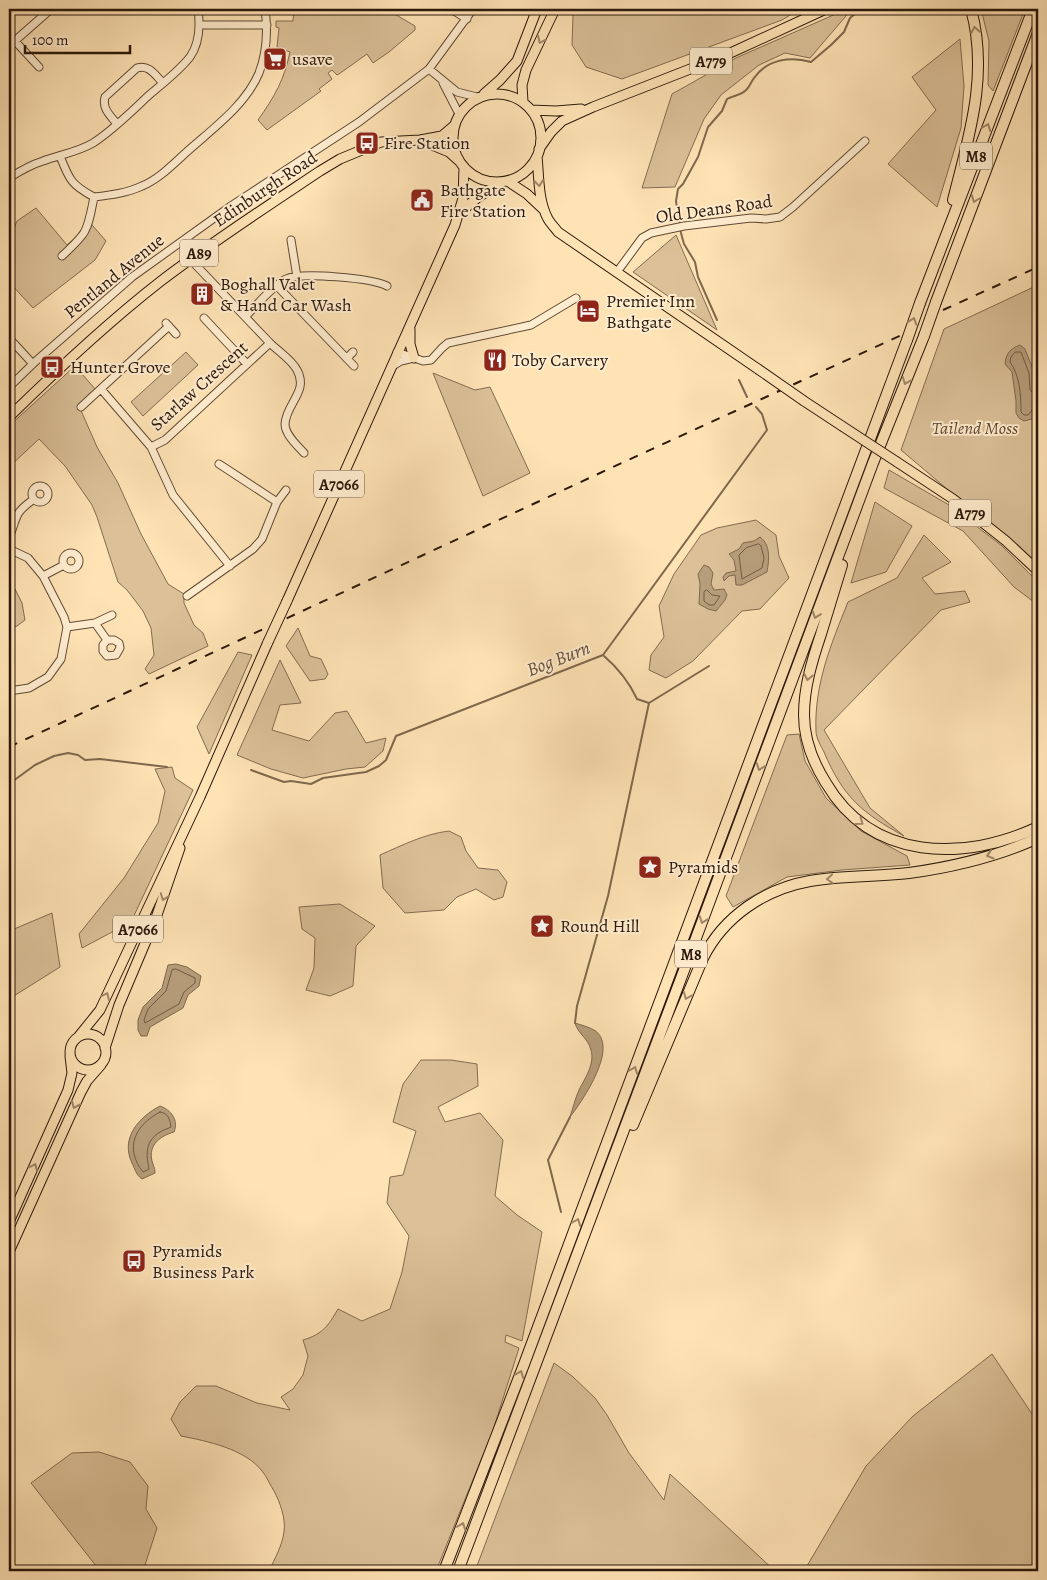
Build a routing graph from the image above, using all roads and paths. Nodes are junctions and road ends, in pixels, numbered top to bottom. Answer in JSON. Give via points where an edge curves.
{"nodes":[{"id":1,"x":51,"y":9,"type":"edge"},
{"id":2,"x":198,"y":9,"type":"edge"},
{"id":3,"x":265,"y":9,"type":"edge"},
{"id":4,"x":451,"y":9,"type":"edge"},
{"id":5,"x":473,"y":9,"type":"edge"},
{"id":6,"x":537,"y":9,"type":"edge"},
{"id":7,"x":555,"y":9,"type":"edge"},
{"id":8,"x":826,"y":9,"type":"edge"},
{"id":9,"x":971,"y":9,"type":"edge"},
{"id":10,"x":1033,"y":9,"type":"edge"},
{"id":11,"x":467,"y":19,"type":"junction"},
{"id":12,"x":200,"y":25,"type":"junction"},
{"id":13,"x":267,"y":25,"type":"junction"},
{"id":14,"x":1038,"y":33,"type":"edge"},
{"id":15,"x":12,"y":43,"type":"edge"},
{"id":16,"x":38,"y":67,"type":"dead end"},
{"id":17,"x":429,"y":69,"type":"junction"},
{"id":18,"x":442,"y":81,"type":"junction"},
{"id":19,"x":162,"y":83,"type":"junction"},
{"id":20,"x":480,"y":96,"type":"junction"},
{"id":21,"x":523,"y":102,"type":"junction"},
{"id":22,"x":593,"y":107,"type":"junction"},
{"id":23,"x":531,"y":110,"type":"junction"},
{"id":24,"x":459,"y":114,"type":"junction"},
{"id":25,"x":117,"y":124,"type":"junction"},
{"id":26,"x":455,"y":126,"type":"junction"},
{"id":27,"x":420,"y":140,"type":"junction"},
{"id":28,"x":866,"y":141,"type":"dead end"},
{"id":29,"x":538,"y":153,"type":"junction"},
{"id":30,"x":60,"y":156,"type":"junction"},
{"id":31,"x":462,"y":164,"type":"junction"},
{"id":32,"x":9,"y":178,"type":"edge"},
{"id":33,"x":505,"y":183,"type":"junction"},
{"id":34,"x":94,"y":197,"type":"junction"},
{"id":35,"x":544,"y":210,"type":"junction"},
{"id":36,"x":458,"y":217,"type":"junction"},
{"id":37,"x":291,"y":240,"type":"dead end"},
{"id":38,"x":942,"y":242,"type":"junction"},
{"id":39,"x":62,"y":256,"type":"dead end"},
{"id":40,"x":190,"y":259,"type":"junction"},
{"id":41,"x":616,"y":272,"type":"junction"},
{"id":42,"x":297,"y":277,"type":"junction"},
{"id":43,"x":277,"y":286,"type":"junction"},
{"id":44,"x":387,"y":286,"type":"dead end"},
{"id":45,"x":576,"y":298,"type":"dead end"},
{"id":46,"x":246,"y":316,"type":"junction"},
{"id":47,"x":204,"y":318,"type":"dead end"},
{"id":48,"x":410,"y":324,"type":"junction"},
{"id":49,"x":176,"y":334,"type":"dead end"},
{"id":50,"x":9,"y":338,"type":"edge"},
{"id":51,"x":270,"y":343,"type":"junction"},
{"id":52,"x":353,"y":352,"type":"dead end"},
{"id":53,"x":397,"y":352,"type":"junction"},
{"id":54,"x":347,"y":358,"type":"junction"},
{"id":55,"x":414,"y":358,"type":"junction"},
{"id":56,"x":33,"y":364,"type":"junction"},
{"id":57,"x":248,"y":364,"type":"junction"},
{"id":58,"x":354,"y":366,"type":"dead end"},
{"id":59,"x":391,"y":367,"type":"junction"},
{"id":60,"x":9,"y":387,"type":"edge"},
{"id":61,"x":102,"y":389,"type":"junction"},
{"id":62,"x":81,"y":407,"type":"dead end"},
{"id":63,"x":9,"y":417,"type":"edge"},
{"id":64,"x":151,"y":447,"type":"junction"},
{"id":65,"x":304,"y":453,"type":"dead end"},
{"id":66,"x":873,"y":463,"type":"junction"},
{"id":67,"x":219,"y":464,"type":"dead end"},
{"id":68,"x":286,"y":490,"type":"dead end"},
{"id":69,"x":34,"y":498,"type":"dead end"},
{"id":70,"x":277,"y":502,"type":"junction"},
{"id":71,"x":9,"y":538,"type":"edge"},
{"id":72,"x":9,"y":549,"type":"edge"},
{"id":73,"x":64,"y":565,"type":"dead end"},
{"id":74,"x":230,"y":566,"type":"junction"},
{"id":75,"x":1038,"y":571,"type":"edge"},
{"id":76,"x":42,"y":576,"type":"junction"},
{"id":77,"x":187,"y":596,"type":"dead end"},
{"id":78,"x":112,"y":615,"type":"dead end"},
{"id":79,"x":95,"y":623,"type":"junction"},
{"id":80,"x":67,"y":627,"type":"junction"},
{"id":81,"x":106,"y":640,"type":"dead end"},
{"id":82,"x":9,"y":691,"type":"edge"},
{"id":83,"x":190,"y":817,"type":"junction"},
{"id":84,"x":1038,"y":827,"type":"edge"},
{"id":85,"x":1038,"y":838,"type":"edge"},
{"id":86,"x":80,"y":1036,"type":"junction"},
{"id":87,"x":105,"y":1048,"type":"junction"},
{"id":88,"x":70,"y":1056,"type":"junction"},
{"id":89,"x":101,"y":1065,"type":"junction"},
{"id":90,"x":11,"y":1215,"type":"edge"},
{"id":91,"x":9,"y":1222,"type":"edge"},
{"id":92,"x":9,"y":1252,"type":"edge"},
{"id":93,"x":543,"y":1346,"type":"junction"},
{"id":94,"x":444,"y":1571,"type":"edge"},
{"id":95,"x":458,"y":1571,"type":"edge"}],
"edges":[{"from":1,"to":15,"type":"street"},
{"from":2,"to":12,"type":"street"},
{"from":3,"to":13,"type":"street"},
{"from":4,"to":11,"type":"street"},
{"from":5,"to":11,"type":"street","name":"Pentland Avenue"},
{"from":6,"to":20,"type":"main road","via":[[516,61]]},
{"from":7,"to":21,"type":"main road","one_way":true,"via":[[526,70]]},
{"from":8,"to":22,"type":"main road","number":"A779","via":[[726,55]]},
{"from":38,"to":9,"type":"highway","number":"M8","one_way":true,"via":[[977,96],[978,52]]},
{"from":38,"to":10,"type":"highway","number":"M8","one_way":true},
{"from":11,"to":17,"type":"street","name":"Pentland Avenue"},
{"from":12,"to":13,"type":"street"},
{"from":12,"to":19,"type":"street","via":[[191,56]]},
{"from":13,"to":34,"type":"street","via":[[266,45],[258,73],[248,92],[233,109],[161,175],[144,186]]},
{"from":14,"to":66,"type":"highway","number":"M8","one_way":true,"bridge":true},
{"from":15,"to":16,"type":"street"},
{"from":17,"to":18,"type":"street"},
{"from":17,"to":56,"type":"street","name":"Pentland Avenue","via":[[359,122],[231,206],[139,272]]},
{"from":18,"to":20,"type":"street","via":[[457,92]]},
{"from":18,"to":24,"type":"street"},
{"from":19,"to":25,"type":"street"},
{"from":19,"to":25,"type":"street","via":[[149,68],[137,68],[105,97],[105,109]]},
{"from":20,"to":21,"type":"main road","via":[[498,93]]},
{"from":20,"to":24,"type":"main road","via":[[466,104]]},
{"from":21,"to":23,"type":"main road"},
{"from":22,"to":23,"type":"main road","number":"A779","via":[[556,112]]},
{"from":22,"to":29,"type":"main road","number":"A779","via":[[562,121]]},
{"from":23,"to":29,"type":"main road","via":[[540,137]]},
{"from":24,"to":26,"type":"main road"},
{"from":25,"to":30,"type":"street","via":[[93,143]]},
{"from":26,"to":27,"type":"main road","name":"Edinburgh Road","number":"A89","via":[[442,136]]},
{"from":26,"to":31,"type":"main road","via":[[455,149]]},
{"from":27,"to":31,"type":"main road","name":"Edinburgh Road","number":"A89","via":[[449,152]]},
{"from":27,"to":40,"type":"main road","name":"Edinburgh Road","number":"A89","via":[[381,142],[340,159]]},
{"from":28,"to":41,"type":"street","name":"Old Deans Road","via":[[780,217],[751,218],[651,233],[642,238]]},
{"from":29,"to":33,"type":"main road","via":[[525,173]]},
{"from":29,"to":35,"type":"main road","number":"A779","one_way":true},
{"from":30,"to":32,"type":"street","via":[[23,169]]},
{"from":30,"to":34,"type":"street","via":[[73,184]]},
{"from":31,"to":33,"type":"main road","number":"A89","via":[[479,179]]},
{"from":31,"to":36,"type":"main road","number":"A7066","via":[[462,198]]},
{"from":33,"to":35,"type":"main road","number":"A779","via":[[527,194]]},
{"from":33,"to":36,"type":"main road","number":"A7066","via":[[482,193]]},
{"from":34,"to":39,"type":"street","via":[[87,229],[79,242]]},
{"from":35,"to":41,"type":"main road","number":"A779","via":[[558,232]]},
{"from":36,"to":48,"type":"main road","number":"A7066"},
{"from":37,"to":42,"type":"street"},
{"from":94,"to":38,"type":"highway","number":"M8","one_way":true,"bridge":true},
{"from":40,"to":46,"type":"street","name":"Starlaw Crescent"},
{"from":40,"to":63,"type":"main road","name":"Edinburgh Road","number":"A89","via":[[112,320]]},
{"from":41,"to":75,"type":"main road","number":"A779","bridge":true,"via":[[953,499]]},
{"from":42,"to":43,"type":"street"},
{"from":42,"to":44,"type":"street","via":[[380,278]]},
{"from":43,"to":46,"type":"street"},
{"from":43,"to":54,"type":"street"},
{"from":45,"to":55,"type":"street","via":[[531,325],[448,344],[431,360]]},
{"from":46,"to":51,"type":"street","name":"Starlaw Crescent"},
{"from":47,"to":57,"type":"street"},
{"from":48,"to":53,"type":"main road","number":"A7066"},
{"from":48,"to":55,"type":"main road"},
{"from":49,"to":61,"type":"street","via":[[168,324]]},
{"from":50,"to":56,"type":"street"},
{"from":51,"to":57,"type":"street","name":"Starlaw Crescent"},
{"from":51,"to":65,"type":"street","via":[[296,368],[301,379],[300,391],[285,425]]},
{"from":52,"to":54,"type":"street"},
{"from":53,"to":55,"type":"street"},
{"from":53,"to":59,"type":"main road","number":"A7066"},
{"from":54,"to":58,"type":"street"},
{"from":55,"to":59,"type":"street"},
{"from":56,"to":60,"type":"street","name":"Pentland Avenue"},
{"from":57,"to":64,"type":"street","name":"Starlaw Crescent","via":[[165,440]]},
{"from":59,"to":83,"type":"main road","number":"A7066","bridge":true},
{"from":61,"to":62,"type":"street"},
{"from":61,"to":64,"type":"street"},
{"from":64,"to":74,"type":"street","via":[[173,495]]},
{"from":66,"to":84,"type":"highway","number":"M8","one_way":true,"via":[[807,677],[806,735],[818,770],[829,789],[858,821],[885,838],[904,844],[930,850],[960,850],[994,843]]},
{"from":66,"to":93,"type":"highway","number":"M8","one_way":true},
{"from":67,"to":70,"type":"street"},
{"from":68,"to":70,"type":"street"},
{"from":69,"to":71,"type":"street","via":[[16,515]]},
{"from":70,"to":74,"type":"street","via":[[262,539]]},
{"from":72,"to":76,"type":"street","via":[[28,558]]},
{"from":73,"to":76,"type":"street"},
{"from":74,"to":77,"type":"street"},
{"from":76,"to":80,"type":"street"},
{"from":78,"to":79,"type":"street"},
{"from":79,"to":80,"type":"street"},
{"from":79,"to":81,"type":"street"},
{"from":80,"to":82,"type":"street","via":[[61,659],[48,677],[29,688]]},
{"from":86,"to":83,"type":"main road","number":"A7066","one_way":true,"via":[[100,1010]]},
{"from":83,"to":87,"type":"main road","number":"A7066","one_way":true,"via":[[163,899],[119,1005]]},
{"from":85,"to":93,"type":"highway","number":"M8","one_way":true,"via":[[939,868],[792,885],[758,900],[724,927],[703,958]]},
{"from":86,"to":87,"type":"main road","via":[[95,1036]]},
{"from":86,"to":88,"type":"main road","number":"A7066","via":[[71,1044]]},
{"from":87,"to":89,"type":"main road","number":"A7066"},
{"from":88,"to":89,"type":"main road","via":[[81,1070]]},
{"from":90,"to":88,"type":"main road","number":"A7066","one_way":true,"via":[[68,1090],[72,1073]]},
{"from":89,"to":92,"type":"main road","number":"A7066","one_way":true,"via":[[81,1092]]},
{"from":90,"to":91,"type":"main road","number":"A7066"},
{"from":93,"to":95,"type":"highway","number":"M8"}]}
